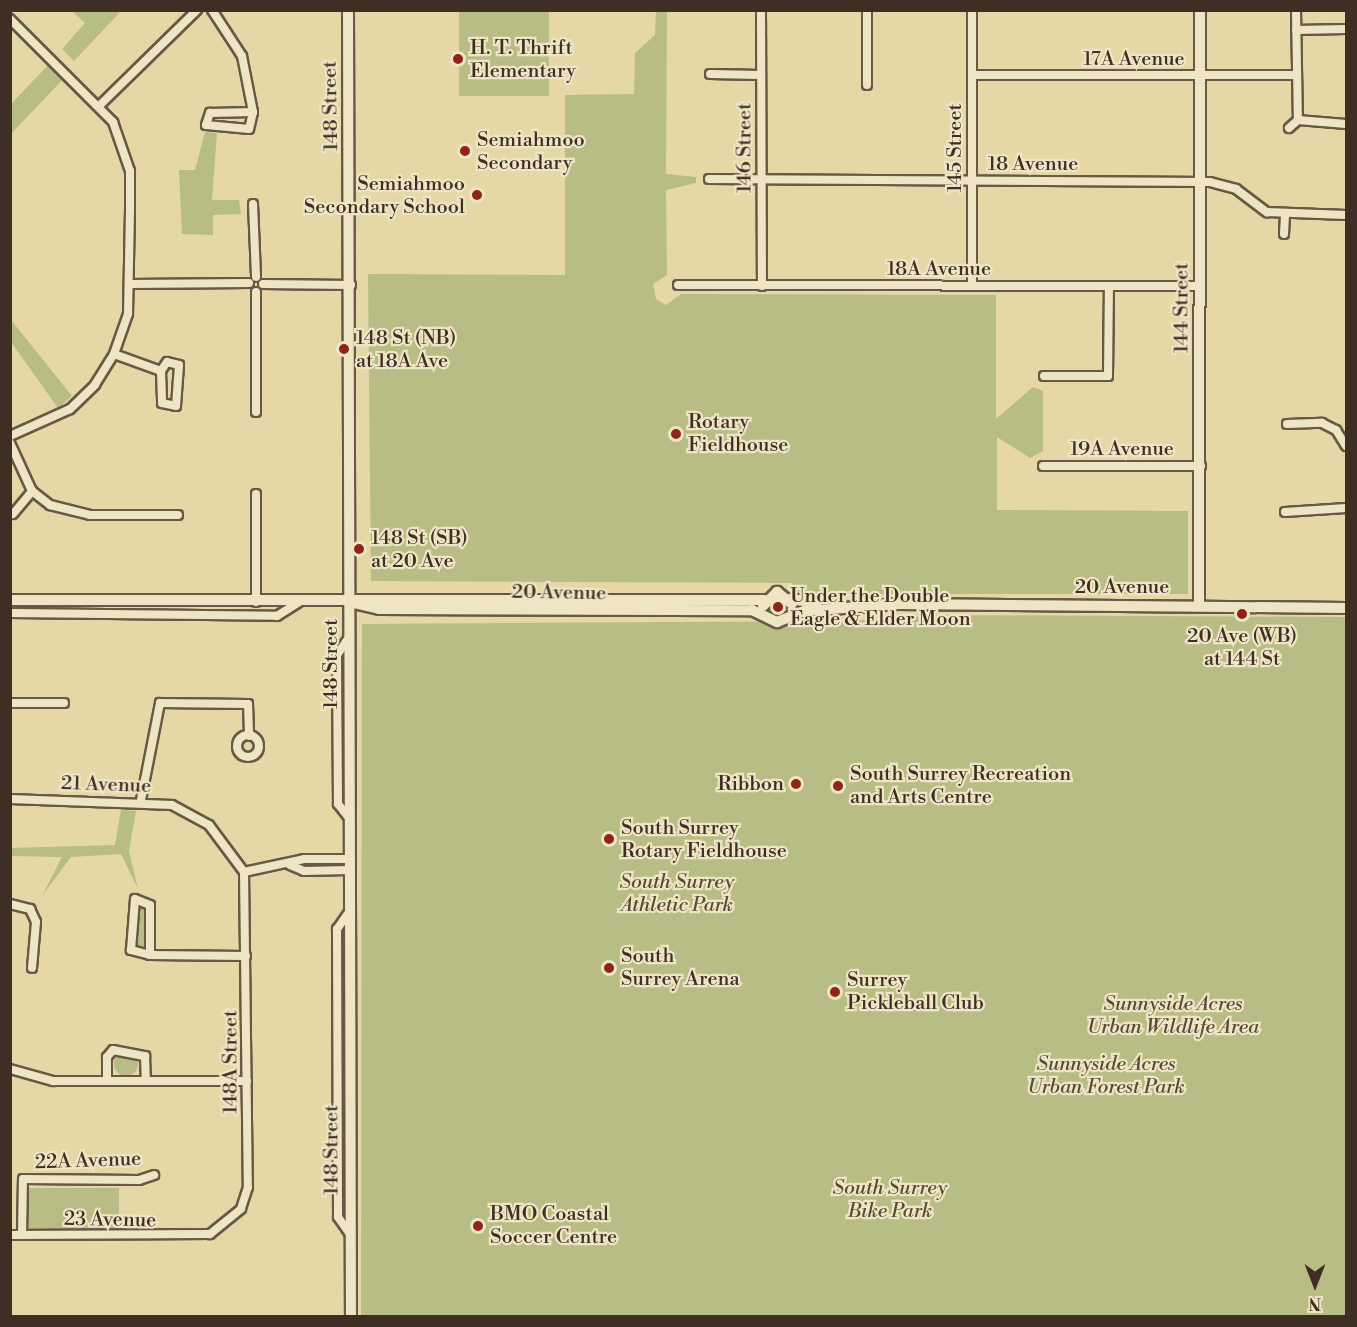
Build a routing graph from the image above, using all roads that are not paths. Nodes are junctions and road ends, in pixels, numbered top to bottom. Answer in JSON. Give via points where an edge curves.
{"nodes":[{"id":1,"x":198,"y":10,"type":"edge"},
{"id":2,"x":212,"y":10,"type":"edge"},
{"id":3,"x":348,"y":10,"type":"edge"},
{"id":4,"x":761,"y":10,"type":"edge"},
{"id":5,"x":867,"y":10,"type":"edge"},
{"id":6,"x":972,"y":10,"type":"edge"},
{"id":7,"x":1200,"y":10,"type":"edge"},
{"id":8,"x":1296,"y":10,"type":"edge"},
{"id":9,"x":10,"y":19,"type":"edge"},
{"id":10,"x":1347,"y":29,"type":"edge"},
{"id":11,"x":1296,"y":30,"type":"junction"},
{"id":12,"x":710,"y":74,"type":"dead end"},
{"id":13,"x":761,"y":75,"type":"junction"},
{"id":14,"x":972,"y":75,"type":"junction"},
{"id":15,"x":1199,"y":75,"type":"junction"},
{"id":16,"x":1296,"y":75,"type":"junction"},
{"id":17,"x":867,"y":85,"type":"dead end"},
{"id":18,"x":99,"y":106,"type":"junction"},
{"id":19,"x":254,"y":112,"type":"junction"},
{"id":20,"x":1297,"y":116,"type":"junction"},
{"id":21,"x":1347,"y":124,"type":"edge"},
{"id":22,"x":1289,"y":128,"type":"dead end"},
{"id":23,"x":709,"y":179,"type":"dead end"},
{"id":24,"x":762,"y":179,"type":"junction"},
{"id":25,"x":972,"y":181,"type":"junction"},
{"id":26,"x":1200,"y":182,"type":"junction"},
{"id":27,"x":253,"y":204,"type":"dead end"},
{"id":28,"x":1285,"y":214,"type":"junction"},
{"id":29,"x":1347,"y":215,"type":"edge"},
{"id":30,"x":1284,"y":234,"type":"dead end"},
{"id":31,"x":256,"y":277,"type":"junction"},
{"id":32,"x":249,"y":283,"type":"junction"},
{"id":33,"x":130,"y":284,"type":"junction"},
{"id":34,"x":263,"y":284,"type":"junction"},
{"id":35,"x":351,"y":285,"type":"junction"},
{"id":36,"x":678,"y":285,"type":"dead end"},
{"id":37,"x":762,"y":286,"type":"junction"},
{"id":38,"x":972,"y":286,"type":"junction"},
{"id":39,"x":1109,"y":286,"type":"junction"},
{"id":40,"x":1200,"y":286,"type":"junction"},
{"id":41,"x":256,"y":292,"type":"junction"},
{"id":42,"x":114,"y":354,"type":"junction"},
{"id":43,"x":161,"y":371,"type":"junction"},
{"id":44,"x":1044,"y":376,"type":"dead end"},
{"id":45,"x":256,"y":412,"type":"dead end"},
{"id":46,"x":1287,"y":424,"type":"dead end"},
{"id":47,"x":10,"y":436,"type":"edge"},
{"id":48,"x":10,"y":443,"type":"edge"},
{"id":49,"x":1347,"y":446,"type":"edge"},
{"id":50,"x":1043,"y":466,"type":"dead end"},
{"id":51,"x":1201,"y":466,"type":"junction"},
{"id":52,"x":32,"y":491,"type":"junction"},
{"id":53,"x":256,"y":494,"type":"dead end"},
{"id":54,"x":1347,"y":508,"type":"edge"},
{"id":55,"x":1285,"y":512,"type":"dead end"},
{"id":56,"x":13,"y":513,"type":"dead end"},
{"id":57,"x":178,"y":515,"type":"dead end"},
{"id":58,"x":790,"y":599,"type":"junction"},
{"id":59,"x":10,"y":600,"type":"edge"},
{"id":60,"x":764,"y":600,"type":"junction"},
{"id":61,"x":256,"y":602,"type":"junction"},
{"id":62,"x":299,"y":602,"type":"junction"},
{"id":63,"x":349,"y":602,"type":"junction"},
{"id":64,"x":898,"y":604,"type":"junction"},
{"id":65,"x":1199,"y":605,"type":"junction"},
{"id":66,"x":1347,"y":608,"type":"edge"},
{"id":67,"x":10,"y":614,"type":"edge"},
{"id":68,"x":766,"y":617,"type":"junction"},
{"id":69,"x":788,"y":618,"type":"junction"},
{"id":70,"x":10,"y":703,"type":"edge"},
{"id":71,"x":64,"y":703,"type":"dead end"},
{"id":72,"x":249,"y":736,"type":"dead end"},
{"id":73,"x":10,"y":799,"type":"edge"},
{"id":74,"x":141,"y":800,"type":"junction"},
{"id":75,"x":349,"y":864,"type":"junction"},
{"id":76,"x":244,"y":872,"type":"junction"},
{"id":77,"x":10,"y":904,"type":"edge"},
{"id":78,"x":150,"y":955,"type":"junction"},
{"id":79,"x":246,"y":956,"type":"junction"},
{"id":80,"x":32,"y":968,"type":"dead end"},
{"id":81,"x":10,"y":1069,"type":"edge"},
{"id":82,"x":107,"y":1080,"type":"junction"},
{"id":83,"x":146,"y":1081,"type":"junction"},
{"id":84,"x":247,"y":1081,"type":"junction"},
{"id":85,"x":154,"y":1175,"type":"dead end"},
{"id":86,"x":210,"y":1234,"type":"joint"},
{"id":87,"x":10,"y":1235,"type":"edge"},
{"id":88,"x":22,"y":1235,"type":"junction"},
{"id":89,"x":351,"y":1317,"type":"edge"}],
"edges":[{"from":1,"to":18,"type":"street"},
{"from":2,"to":19,"type":"street","via":[[242,56]]},
{"from":3,"to":35,"type":"street","name":"148 Street"},
{"from":4,"to":13,"type":"street","name":"146 Street"},
{"from":5,"to":17,"type":"street"},
{"from":6,"to":14,"type":"street","name":"145 Street"},
{"from":7,"to":15,"type":"street","name":"144 Street"},
{"from":8,"to":11,"type":"street"},
{"from":9,"to":18,"type":"street"},
{"from":10,"to":11,"type":"street"},
{"from":11,"to":16,"type":"street"},
{"from":12,"to":13,"type":"street"},
{"from":13,"to":24,"type":"street","name":"146 Street"},
{"from":14,"to":15,"type":"street","name":"17A Avenue"},
{"from":14,"to":25,"type":"street","name":"145 Street"},
{"from":15,"to":16,"type":"street","name":"17A Avenue"},
{"from":15,"to":26,"type":"street","name":"144 Street"},
{"from":16,"to":20,"type":"street"},
{"from":18,"to":33,"type":"street","via":[[122,141],[129,171]]},
{"from":19,"to":19,"type":"street","via":[[210,113],[206,125],[249,129]]},
{"from":20,"to":21,"type":"street"},
{"from":20,"to":22,"type":"street"},
{"from":23,"to":24,"type":"street","name":"18 Avenue"},
{"from":24,"to":25,"type":"street","name":"18 Avenue"},
{"from":24,"to":37,"type":"street","name":"146 Street"},
{"from":25,"to":26,"type":"street","name":"18 Avenue"},
{"from":25,"to":38,"type":"street","name":"145 Street"},
{"from":26,"to":28,"type":"street","name":"18 Avenue","via":[[1223,184],[1257,207]]},
{"from":26,"to":40,"type":"street","name":"144 Street"},
{"from":27,"to":31,"type":"street"},
{"from":28,"to":29,"type":"street","name":"18 Avenue"},
{"from":28,"to":30,"type":"street"},
{"from":31,"to":32,"type":"street"},
{"from":31,"to":34,"type":"street"},
{"from":32,"to":33,"type":"street"},
{"from":32,"to":41,"type":"street"},
{"from":33,"to":42,"type":"street","via":[[128,314]]},
{"from":34,"to":35,"type":"street"},
{"from":34,"to":41,"type":"street"},
{"from":35,"to":63,"type":"street","name":"148 Street"},
{"from":36,"to":37,"type":"street","name":"18A Avenue"},
{"from":37,"to":38,"type":"street","name":"18A Avenue"},
{"from":38,"to":39,"type":"street","name":"18A Avenue"},
{"from":39,"to":40,"type":"street","name":"18A Avenue"},
{"from":39,"to":44,"type":"street","via":[[1108,376]]},
{"from":40,"to":51,"type":"street","name":"144 Street"},
{"from":41,"to":45,"type":"street"},
{"from":42,"to":43,"type":"street"},
{"from":42,"to":47,"type":"street","via":[[95,385],[70,409]]},
{"from":43,"to":43,"type":"street","via":[[167,362],[179,365],[176,406],[162,403]]},
{"from":46,"to":49,"type":"street","via":[[1322,423],[1336,430]]},
{"from":48,"to":52,"type":"street"},
{"from":50,"to":51,"type":"street","name":"19A Avenue"},
{"from":51,"to":65,"type":"street","name":"144 Street"},
{"from":52,"to":56,"type":"street"},
{"from":52,"to":57,"type":"street","via":[[70,513]]},
{"from":53,"to":61,"type":"street"},
{"from":54,"to":55,"type":"street"},
{"from":58,"to":60,"type":"street","name":"20 Avenue","via":[[777,592]]},
{"from":58,"to":64,"type":"street","name":"20 Avenue"},
{"from":58,"to":69,"type":"street"},
{"from":59,"to":61,"type":"street","name":"20 Avenue"},
{"from":60,"to":63,"type":"street","name":"20 Avenue"},
{"from":60,"to":68,"type":"street"},
{"from":61,"to":62,"type":"street","name":"20 Avenue"},
{"from":62,"to":63,"type":"street","name":"20 Avenue"},
{"from":62,"to":67,"type":"street","name":"20 Avenue","via":[[277,616]]},
{"from":63,"to":68,"type":"street","name":"20 Avenue","via":[[380,609],[752,610]]},
{"from":63,"to":75,"type":"street","name":"148 Street"},
{"from":64,"to":65,"type":"street","name":"20 Avenue"},
{"from":64,"to":69,"type":"street","name":"20 Avenue","via":[[804,611]]},
{"from":65,"to":66,"type":"street","name":"20 Avenue"},
{"from":68,"to":69,"type":"street","name":"20 Avenue"},
{"from":70,"to":71,"type":"street"},
{"from":72,"to":74,"type":"street","via":[[248,704],[160,703]]},
{"from":73,"to":74,"type":"street","name":"21 Avenue"},
{"from":74,"to":76,"type":"street","name":"21 Avenue","via":[[172,805],[209,825]]},
{"from":75,"to":76,"type":"street","via":[[290,865]]},
{"from":75,"to":89,"type":"street","name":"148 Street"},
{"from":76,"to":79,"type":"street","name":"148A Street"},
{"from":77,"to":80,"type":"street","via":[[30,909],[36,922]]},
{"from":78,"to":78,"type":"street","via":[[131,950],[135,899],[150,904]]},
{"from":78,"to":79,"type":"street"},
{"from":79,"to":84,"type":"street","name":"148A Street"},
{"from":81,"to":82,"type":"street","via":[[53,1081]]},
{"from":82,"to":83,"type":"street"},
{"from":82,"to":83,"type":"street","via":[[107,1057],[113,1050],[139,1051],[145,1056]]},
{"from":83,"to":84,"type":"street"},
{"from":84,"to":86,"type":"street","name":"148A Street","via":[[248,1187],[241,1209]]},
{"from":85,"to":88,"type":"street","name":"22A Avenue","via":[[139,1180],[23,1179]]},
{"from":86,"to":88,"type":"street","name":"23 Avenue"},
{"from":87,"to":88,"type":"street","name":"23 Avenue"}]}
